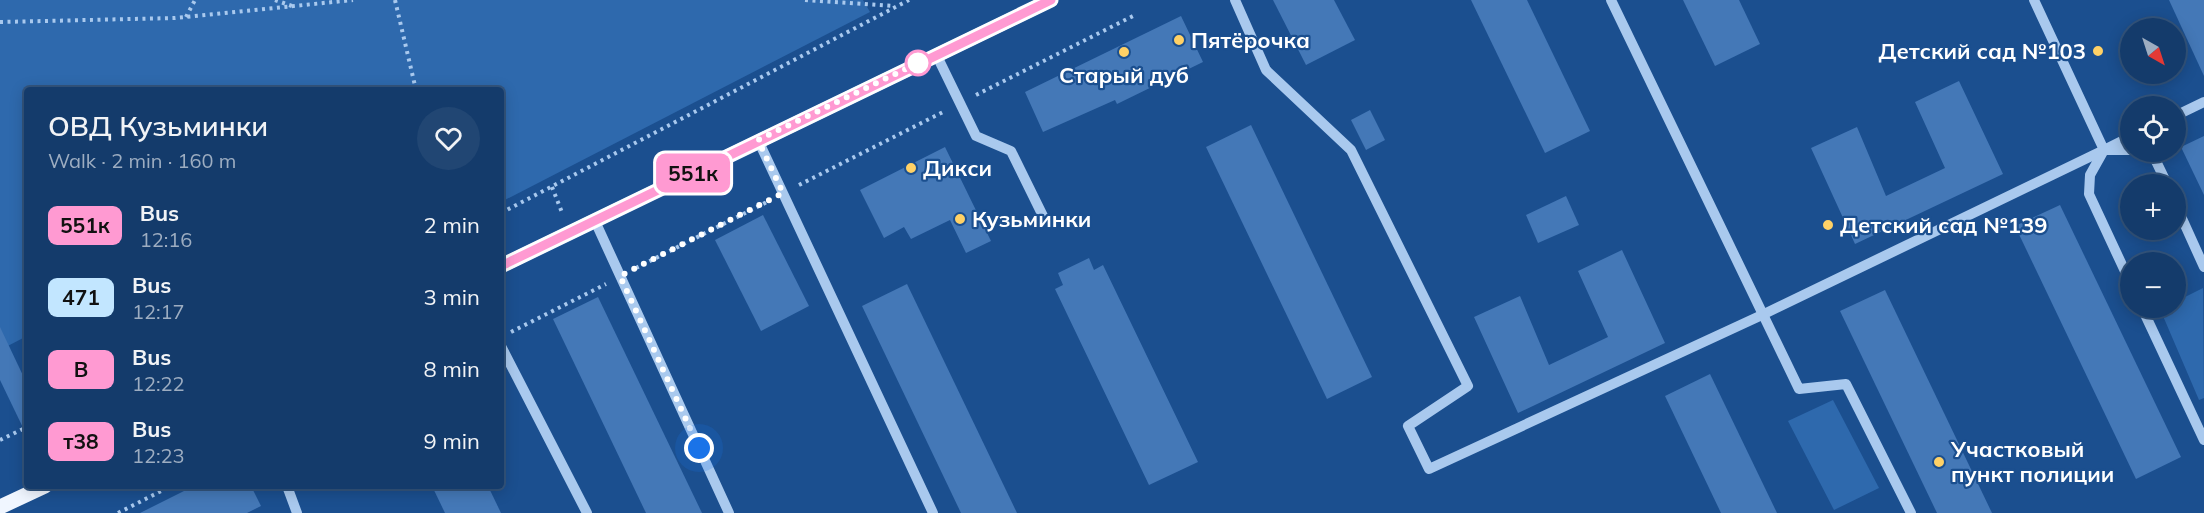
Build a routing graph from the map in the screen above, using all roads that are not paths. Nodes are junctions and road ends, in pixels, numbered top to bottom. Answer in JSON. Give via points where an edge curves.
{"nodes":[{"id":1,"x":1051,"y":0,"type":"edge"},
{"id":2,"x":1235,"y":0,"type":"edge"},
{"id":3,"x":1611,"y":0,"type":"edge"},
{"id":4,"x":2034,"y":0,"type":"edge"},
{"id":5,"x":936,"y":54,"type":"junction"},
{"id":6,"x":2204,"y":102,"type":"edge"},
{"id":7,"x":2186,"y":111,"type":"edge"},
{"id":8,"x":758,"y":140,"type":"junction"},
{"id":9,"x":2120,"y":142,"type":"edge"},
{"id":10,"x":2104,"y":150,"type":"junction"},
{"id":11,"x":2120,"y":150,"type":"edge"},
{"id":12,"x":1044,"y":216,"type":"dead end"},
{"id":13,"x":595,"y":221,"type":"junction"},
{"id":14,"x":2186,"y":227,"type":"edge"},
{"id":15,"x":2120,"y":261,"type":"edge"},
{"id":16,"x":504,"y":265,"type":"edge"},
{"id":17,"x":2204,"y":267,"type":"edge"},
{"id":18,"x":1762,"y":315,"type":"junction"},
{"id":19,"x":2147,"y":318,"type":"edge"},
{"id":20,"x":504,"y":352,"type":"edge"},
{"id":21,"x":2204,"y":440,"type":"edge"},
{"id":22,"x":39,"y":489,"type":"edge"},
{"id":23,"x":288,"y":489,"type":"edge"},
{"id":24,"x":0,"y":507,"type":"edge"},
{"id":25,"x":297,"y":513,"type":"edge"},
{"id":26,"x":586,"y":513,"type":"edge"},
{"id":27,"x":729,"y":513,"type":"edge"},
{"id":28,"x":933,"y":513,"type":"edge"},
{"id":29,"x":1911,"y":513,"type":"edge"}],
"edges":[{"from":1,"to":5,"type":"main road"},
{"from":2,"to":18,"type":"lane","via":[[1266,70],[1351,150],[1468,386],[1408,426],[1429,469]]},
{"from":3,"to":18,"type":"lane"},
{"from":4,"to":10,"type":"lane"},
{"from":5,"to":8,"type":"main road"},
{"from":5,"to":12,"type":"lane","via":[[976,136],[1011,151]]},
{"from":6,"to":7,"type":"lane"},
{"from":8,"to":13,"type":"main road"},
{"from":8,"to":28,"type":"lane"},
{"from":9,"to":10,"type":"lane"},
{"from":10,"to":11,"type":"lane"},
{"from":10,"to":15,"type":"lane","via":[[2090,175],[2089,195]]},
{"from":10,"to":18,"type":"lane"},
{"from":13,"to":16,"type":"main road"},
{"from":13,"to":27,"type":"lane"},
{"from":14,"to":17,"type":"lane"},
{"from":18,"to":29,"type":"lane","via":[[1799,388],[1846,384]]},
{"from":19,"to":21,"type":"lane"},
{"from":20,"to":26,"type":"lane"},
{"from":22,"to":24,"type":"main road"},
{"from":23,"to":25,"type":"lane"}]}
